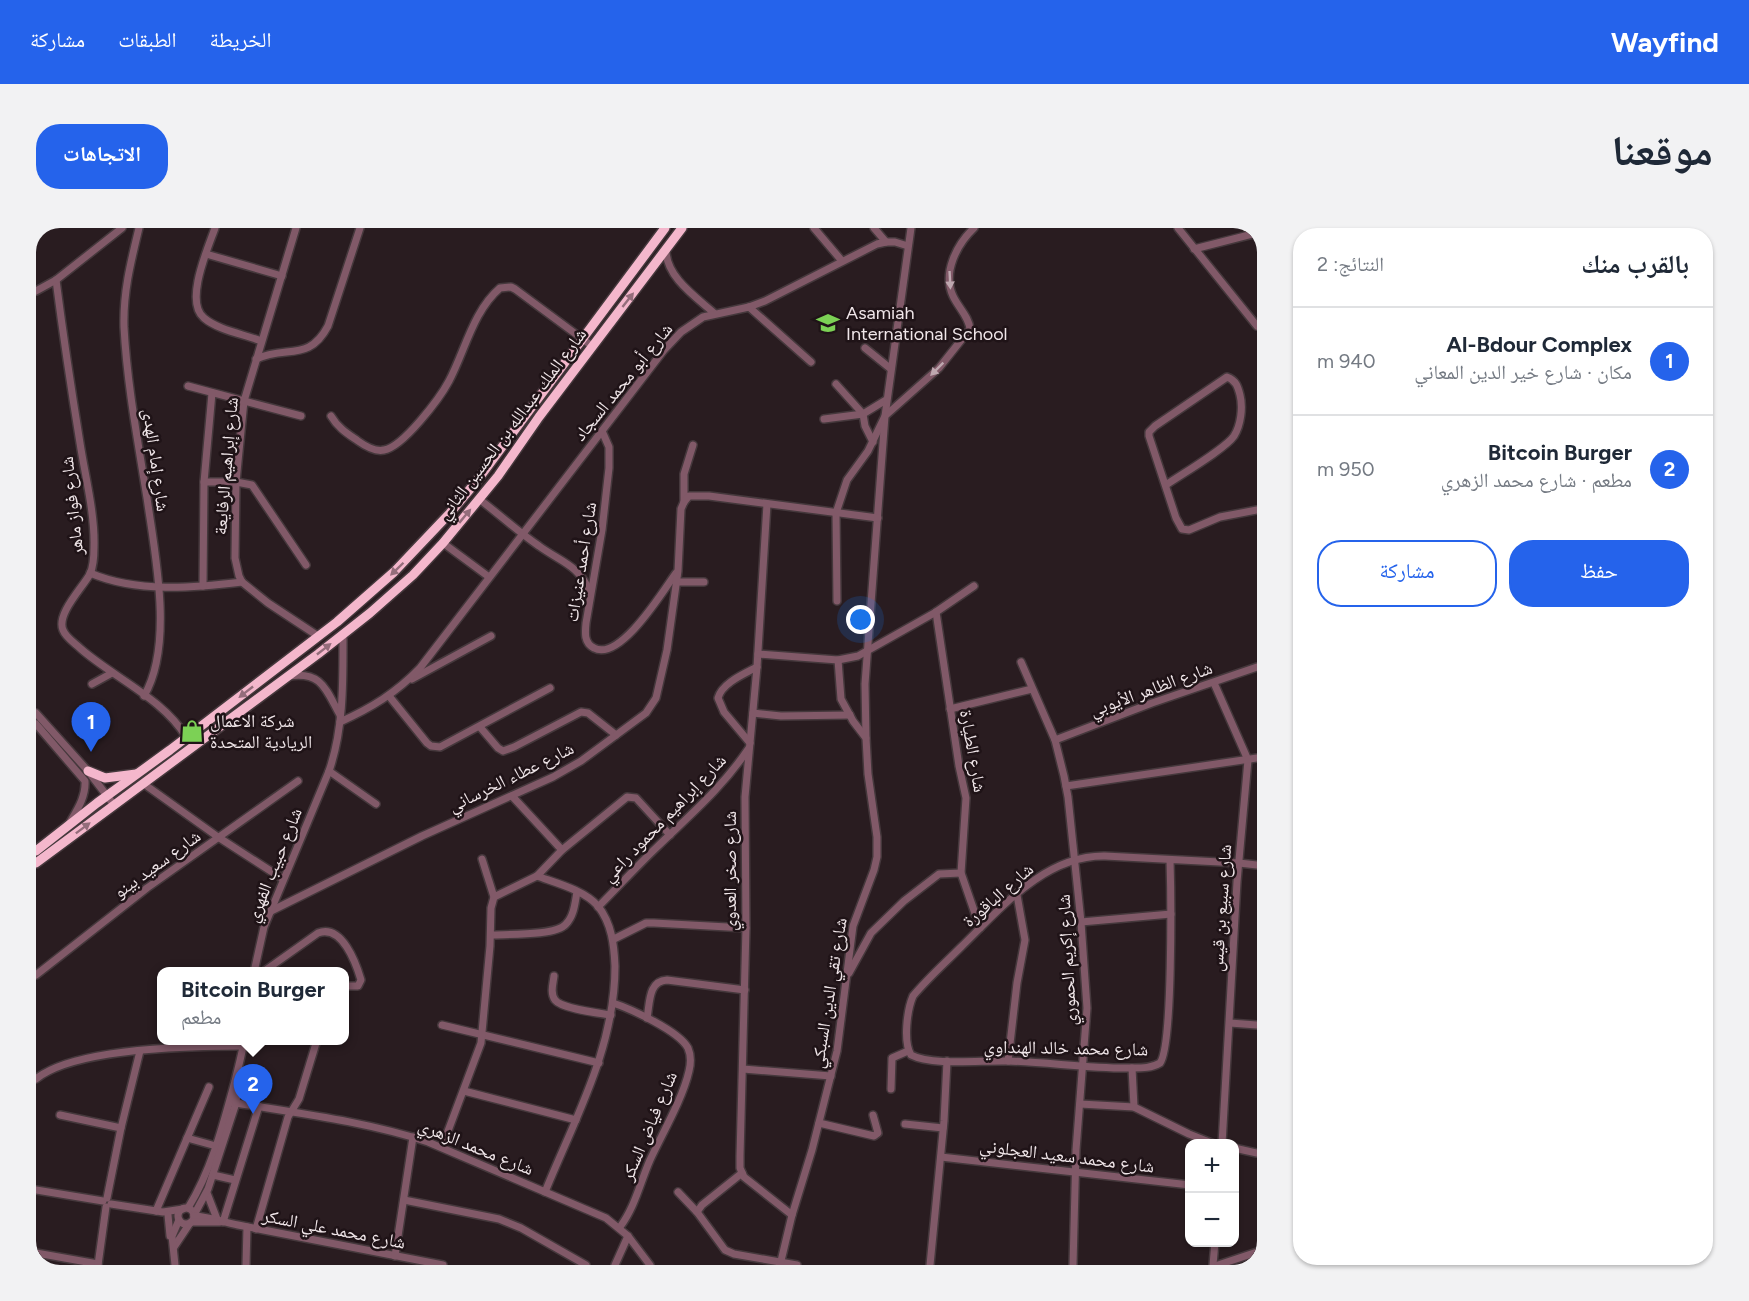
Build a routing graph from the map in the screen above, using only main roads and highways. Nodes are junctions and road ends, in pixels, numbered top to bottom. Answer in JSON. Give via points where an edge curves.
{"nodes":[{"id":1,"x":665,"y":228,"type":"edge"},
{"id":2,"x":682,"y":228,"type":"edge"},
{"id":3,"x":88,"y":771,"type":"road end"},
{"id":4,"x":138,"y":773,"type":"junction"},
{"id":5,"x":36,"y":851,"type":"edge"},
{"id":6,"x":36,"y":863,"type":"edge"}],
"edges":[{"from":1,"to":4,"type":"highway","name":"شارع الملك عبدالله بن الحسين الثاني","one_way":true,"via":[[490,463],[450,513],[394,572],[318,636]]},
{"from":6,"to":2,"type":"highway","name":"شارع الملك عبدالله بن الحسين الثاني","one_way":true,"via":[[343,635],[407,580],[479,499]]},
{"from":3,"to":4,"type":"highway","via":[[105,778]]},
{"from":4,"to":5,"type":"highway","name":"شارع الملك عبدالله بن الحسين الثاني"}]}
